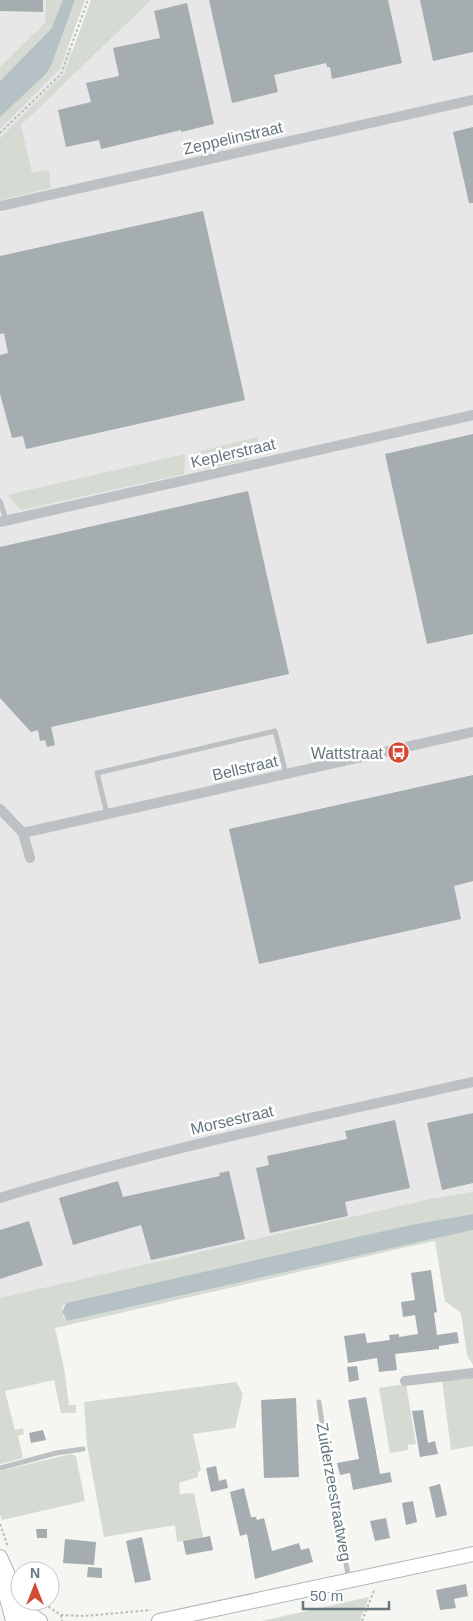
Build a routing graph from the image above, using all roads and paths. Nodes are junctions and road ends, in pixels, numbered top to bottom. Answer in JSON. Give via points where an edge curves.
{"nodes":[{"id":1,"x":88,"y":0,"type":"edge"},
{"id":2,"x":473,"y":100,"type":"edge"},
{"id":3,"x":0,"y":133,"type":"edge"},
{"id":4,"x":0,"y":206,"type":"edge"},
{"id":5,"x":473,"y":415,"type":"edge"},
{"id":6,"x":0,"y":501,"type":"edge"},
{"id":7,"x":3,"y":521,"type":"edge"},
{"id":8,"x":473,"y":732,"type":"edge"},
{"id":9,"x":286,"y":774,"type":"junction"},
{"id":10,"x":0,"y":809,"type":"edge"},
{"id":11,"x":107,"y":814,"type":"junction"},
{"id":12,"x":24,"y":833,"type":"junction"},
{"id":13,"x":30,"y":858,"type":"dead end"},
{"id":14,"x":473,"y":1082,"type":"edge"},
{"id":15,"x":0,"y":1198,"type":"edge"},
{"id":16,"x":473,"y":1373,"type":"edge"},
{"id":17,"x":405,"y":1381,"type":"dead end"},
{"id":18,"x":319,"y":1402,"type":"dead end"},
{"id":19,"x":83,"y":1449,"type":"dead end"},
{"id":20,"x":0,"y":1468,"type":"edge"},
{"id":21,"x":473,"y":1554,"type":"edge"},
{"id":22,"x":0,"y":1557,"type":"edge"},
{"id":23,"x":0,"y":1572,"type":"edge"},
{"id":24,"x":349,"y":1581,"type":"junction"},
{"id":25,"x":376,"y":1587,"type":"dead end"},
{"id":26,"x":55,"y":1611,"type":"edge"},
{"id":27,"x":15,"y":1617,"type":"edge"},
{"id":28,"x":40,"y":1621,"type":"edge"},
{"id":29,"x":62,"y":1621,"type":"edge"},
{"id":30,"x":159,"y":1621,"type":"edge"},
{"id":31,"x":362,"y":1621,"type":"edge"}],
"edges":[{"from":1,"to":3,"type":"path","via":[[61,74]]},
{"from":2,"to":4,"type":"street","name":"Zeppelinstraat"},
{"from":5,"to":7,"type":"street","name":"Keplerstraat"},
{"from":6,"to":7,"type":"lane"},
{"from":8,"to":9,"type":"street","name":"Bellstraat"},
{"from":9,"to":11,"type":"street","name":"Bellstraat"},
{"from":9,"to":11,"type":"lane","via":[[275,731],[266,733],[96,772]]},
{"from":10,"to":12,"type":"street"},
{"from":11,"to":12,"type":"street","name":"Bellstraat"},
{"from":12,"to":13,"type":"street"},
{"from":14,"to":15,"type":"street","name":"Morsestraat","via":[[189,1145]]},
{"from":16,"to":17,"type":"street"},
{"from":18,"to":24,"type":"lane","name":"Zuiderzeestraatweg"},
{"from":19,"to":20,"type":"lane"},
{"from":21,"to":24,"type":"main road","name":"Zuiderzeestraatweg"},
{"from":22,"to":27,"type":"main road"},
{"from":23,"to":27,"type":"main road"},
{"from":24,"to":30,"type":"main road","name":"Zuiderzeestraatweg"},
{"from":25,"to":31,"type":"path"},
{"from":26,"to":29,"type":"path","via":[[61,1615]]},
{"from":27,"to":28,"type":"main road"}]}
